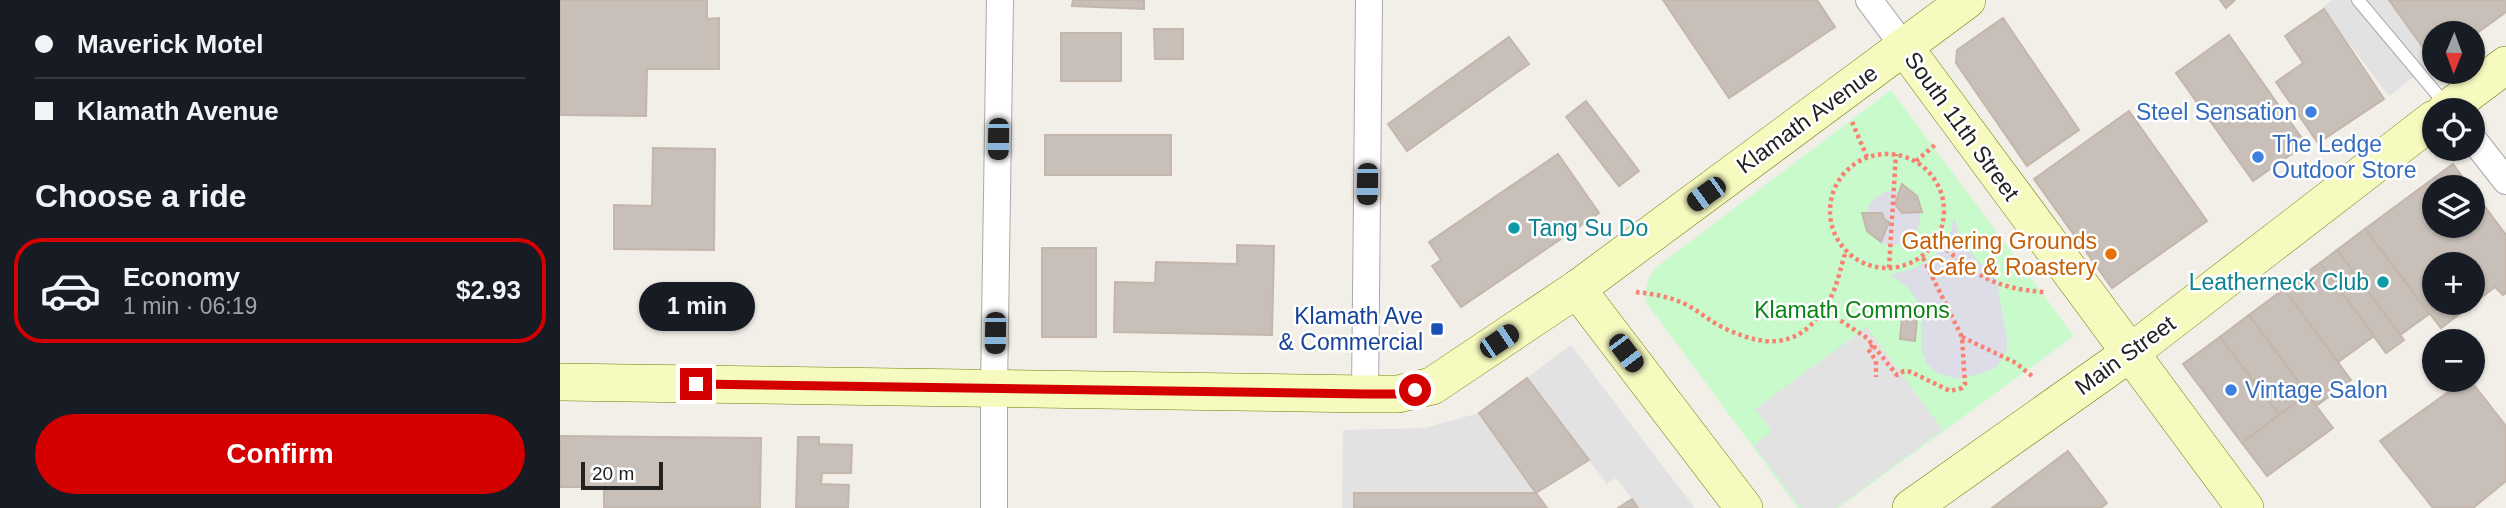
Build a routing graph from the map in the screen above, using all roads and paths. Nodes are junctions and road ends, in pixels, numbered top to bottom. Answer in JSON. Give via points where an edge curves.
{"nodes":[{"id":1,"x":1000,"y":0,"type":"edge"},
{"id":2,"x":1369,"y":0,"type":"edge"},
{"id":3,"x":1869,"y":0,"type":"edge"},
{"id":4,"x":1968,"y":0,"type":"edge"},
{"id":5,"x":2357,"y":0,"type":"edge"},
{"id":6,"x":1905,"y":48,"type":"junction"},
{"id":7,"x":2506,"y":65,"type":"edge"},
{"id":8,"x":2434,"y":98,"type":"edge"},
{"id":9,"x":2463,"y":98,"type":"edge"},
{"id":10,"x":1851,"y":120,"type":"dead end"},
{"id":11,"x":2422,"y":130,"type":"edge"},
{"id":12,"x":1937,"y":143,"type":"dead end"},
{"id":13,"x":1896,"y":154,"type":"junction"},
{"id":14,"x":2485,"y":154,"type":"edge"},
{"id":15,"x":1867,"y":157,"type":"junction"},
{"id":16,"x":1916,"y":161,"type":"junction"},
{"id":17,"x":2506,"y":181,"type":"edge"},
{"id":18,"x":1936,"y":240,"type":"junction"},
{"id":19,"x":1846,"y":251,"type":"junction"},
{"id":20,"x":1922,"y":256,"type":"junction"},
{"id":21,"x":1889,"y":268,"type":"junction"},
{"id":22,"x":1577,"y":289,"type":"junction"},
{"id":23,"x":1636,"y":292,"type":"dead end"},
{"id":24,"x":2046,"y":292,"type":"dead end"},
{"id":25,"x":1822,"y":309,"type":"junction"},
{"id":26,"x":1962,"y":337,"type":"junction"},
{"id":27,"x":1873,"y":345,"type":"junction"},
{"id":28,"x":2130,"y":353,"type":"junction"},
{"id":29,"x":1875,"y":377,"type":"dead end"},
{"id":30,"x":2033,"y":377,"type":"dead end"},
{"id":31,"x":560,"y":382,"type":"edge"},
{"id":32,"x":994,"y":389,"type":"junction"},
{"id":33,"x":1365,"y":394,"type":"junction"},
{"id":34,"x":995,"y":508,"type":"edge"},
{"id":35,"x":1744,"y":508,"type":"edge"},
{"id":36,"x":1911,"y":508,"type":"edge"},
{"id":37,"x":2245,"y":508,"type":"edge"}],
"edges":[{"from":1,"to":32,"type":"street"},
{"from":2,"to":33,"type":"street"},
{"from":3,"to":6,"type":"street","name":"South 11th Street"},
{"from":4,"to":6,"type":"street","name":"Klamath Avenue"},
{"from":5,"to":8,"type":"lane"},
{"from":6,"to":22,"type":"street","name":"Klamath Avenue"},
{"from":6,"to":28,"type":"street","name":"South 11th Street"},
{"from":7,"to":9,"type":"street","name":"Main Street"},
{"from":10,"to":15,"type":"path"},
{"from":11,"to":28,"type":"street","name":"Main Street"},
{"from":12,"to":16,"type":"path"},
{"from":13,"to":15,"type":"path"},
{"from":13,"to":16,"type":"path"},
{"from":13,"to":21,"type":"path"},
{"from":14,"to":17,"type":"street"},
{"from":15,"to":19,"type":"path","via":[[1846,169],[1831,195],[1831,225]]},
{"from":16,"to":18,"type":"path","via":[[1928,170],[1943,196],[1945,211]]},
{"from":18,"to":20,"type":"path"},
{"from":18,"to":24,"type":"path","via":[[1983,278],[2017,290]]},
{"from":19,"to":21,"type":"path","via":[[1871,266]]},
{"from":19,"to":25,"type":"path","via":[[1832,295]]},
{"from":20,"to":21,"type":"path"},
{"from":20,"to":26,"type":"path"},
{"from":22,"to":33,"type":"street","name":"Klamath Avenue","via":[[1432,386],[1398,394]]},
{"from":22,"to":35,"type":"street"},
{"from":23,"to":25,"type":"path","via":[[1662,295],[1754,341],[1786,341],[1812,326]]},
{"from":25,"to":27,"type":"path"},
{"from":26,"to":27,"type":"path","via":[[1965,384],[1955,391],[1911,372],[1897,376]]},
{"from":26,"to":30,"type":"path","via":[[2017,363]]},
{"from":27,"to":29,"type":"path","via":[[1868,349],[1876,361]]},
{"from":28,"to":36,"type":"street","name":"Main Street"},
{"from":28,"to":37,"type":"street","name":"South 11th Street"},
{"from":31,"to":32,"type":"street","name":"Klamath Avenue"},
{"from":32,"to":33,"type":"street","name":"Klamath Avenue"},
{"from":32,"to":34,"type":"street"}]}
